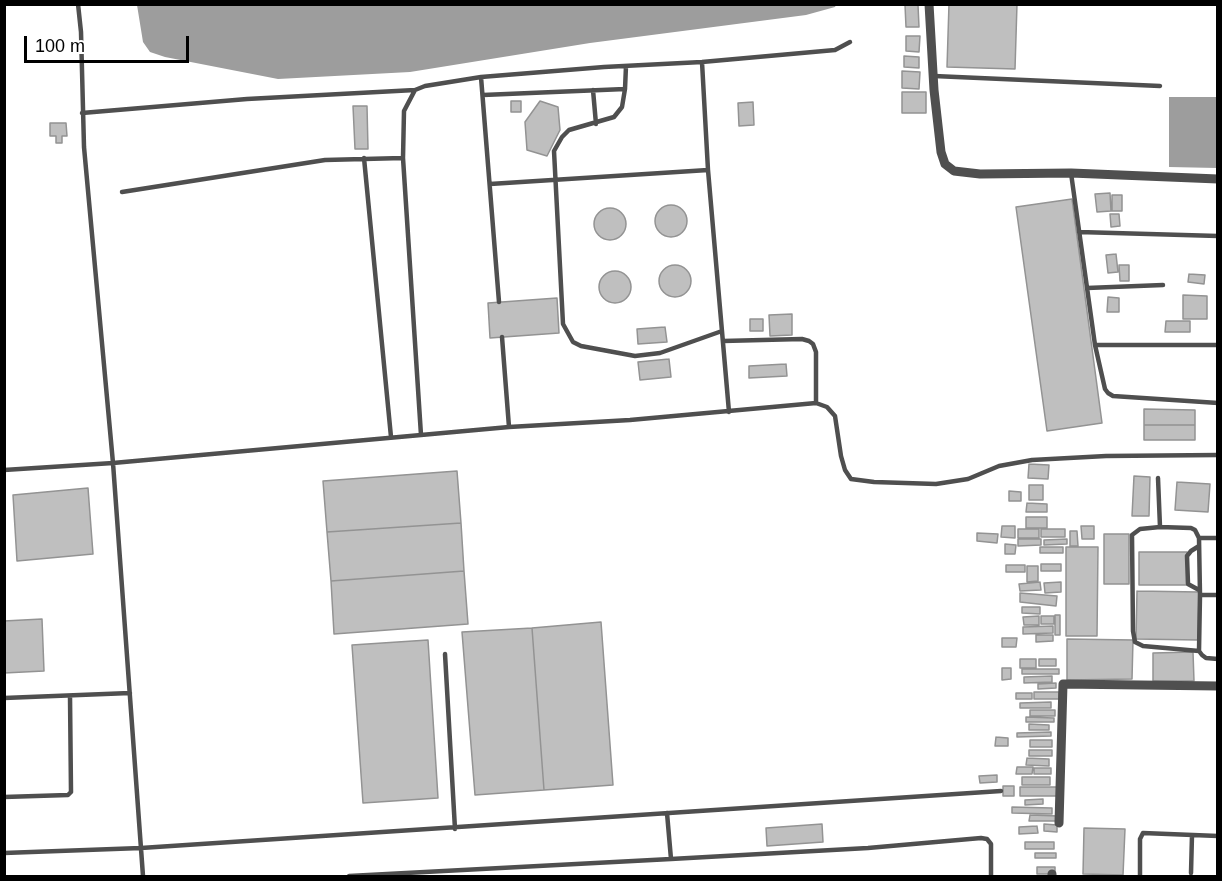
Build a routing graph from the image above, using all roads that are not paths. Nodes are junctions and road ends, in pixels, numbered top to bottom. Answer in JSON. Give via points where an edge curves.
{"nodes":[{"id":1,"x":78,"y":4,"type":"edge"},
{"id":2,"x":929,"y":4,"type":"edge"},
{"id":3,"x":850,"y":42,"type":"dead end"},
{"id":4,"x":702,"y":62,"type":"junction"},
{"id":5,"x":626,"y":66,"type":"junction"},
{"id":6,"x":934,"y":76,"type":"junction"},
{"id":7,"x":481,"y":77,"type":"junction"},
{"id":8,"x":1160,"y":86,"type":"dead end"},
{"id":9,"x":626,"y":89,"type":"junction"},
{"id":10,"x":415,"y":90,"type":"junction"},
{"id":11,"x":593,"y":90,"type":"junction"},
{"id":12,"x":483,"y":95,"type":"junction"},
{"id":13,"x":82,"y":113,"type":"junction"},
{"id":14,"x":596,"y":124,"type":"junction"},
{"id":15,"x":364,"y":158,"type":"junction"},
{"id":16,"x":403,"y":158,"type":"junction"},
{"id":17,"x":708,"y":170,"type":"junction"},
{"id":18,"x":1071,"y":173,"type":"junction"},
{"id":19,"x":1218,"y":179,"type":"edge"},
{"id":20,"x":554,"y":180,"type":"junction"},
{"id":21,"x":490,"y":184,"type":"junction"},
{"id":22,"x":122,"y":192,"type":"dead end"},
{"id":23,"x":1079,"y":232,"type":"junction"},
{"id":24,"x":1218,"y":236,"type":"edge"},
{"id":25,"x":1163,"y":285,"type":"dead end"},
{"id":26,"x":1087,"y":288,"type":"junction"},
{"id":27,"x":499,"y":302,"type":"dead end"},
{"id":28,"x":722,"y":331,"type":"junction"},
{"id":29,"x":502,"y":337,"type":"dead end"},
{"id":30,"x":723,"y":341,"type":"junction"},
{"id":31,"x":1095,"y":345,"type":"junction"},
{"id":32,"x":1218,"y":345,"type":"edge"},
{"id":33,"x":816,"y":403,"type":"junction"},
{"id":34,"x":1218,"y":403,"type":"edge"},
{"id":35,"x":729,"y":411,"type":"junction"},
{"id":36,"x":509,"y":427,"type":"junction"},
{"id":37,"x":421,"y":435,"type":"junction"},
{"id":38,"x":391,"y":437,"type":"junction"},
{"id":39,"x":1218,"y":455,"type":"edge"},
{"id":40,"x":113,"y":463,"type":"junction"},
{"id":41,"x":4,"y":470,"type":"edge"},
{"id":42,"x":1158,"y":478,"type":"dead end"},
{"id":43,"x":1160,"y":527,"type":"junction"},
{"id":44,"x":1199,"y":538,"type":"junction"},
{"id":45,"x":1218,"y":538,"type":"edge"},
{"id":46,"x":1199,"y":546,"type":"junction"},
{"id":47,"x":1199,"y":592,"type":"junction"},
{"id":48,"x":1218,"y":595,"type":"edge"},
{"id":49,"x":1199,"y":651,"type":"junction"},
{"id":50,"x":445,"y":654,"type":"dead end"},
{"id":51,"x":1218,"y":658,"type":"edge"},
{"id":52,"x":1218,"y":686,"type":"edge"},
{"id":53,"x":130,"y":693,"type":"junction"},
{"id":54,"x":70,"y":696,"type":"junction"},
{"id":55,"x":4,"y":698,"type":"edge"},
{"id":56,"x":1001,"y":791,"type":"dead end"},
{"id":57,"x":4,"y":797,"type":"edge"},
{"id":58,"x":667,"y":813,"type":"junction"},
{"id":59,"x":1059,"y":823,"type":"dead end"},
{"id":60,"x":455,"y":829,"type":"junction"},
{"id":61,"x":1192,"y":835,"type":"junction"},
{"id":62,"x":1218,"y":837,"type":"edge"},
{"id":63,"x":141,"y":848,"type":"junction"},
{"id":64,"x":4,"y":853,"type":"edge"},
{"id":65,"x":671,"y":859,"type":"junction"},
{"id":66,"x":1191,"y":873,"type":"dead end"},
{"id":67,"x":1140,"y":875,"type":"edge"},
{"id":68,"x":143,"y":876,"type":"edge"},
{"id":69,"x":349,"y":876,"type":"edge"},
{"id":70,"x":991,"y":876,"type":"edge"}],
"edges":[{"from":1,"to":13,"type":"lane"},
{"from":2,"to":6,"type":"street"},
{"from":3,"to":4,"type":"lane","via":[[835,50]]},
{"from":4,"to":5,"type":"lane"},
{"from":4,"to":17,"type":"lane"},
{"from":5,"to":7,"type":"lane"},
{"from":5,"to":9,"type":"lane"},
{"from":6,"to":8,"type":"lane"},
{"from":6,"to":18,"type":"street","via":[[940,152],[945,164],[954,171]]},
{"from":7,"to":10,"type":"lane"},
{"from":7,"to":12,"type":"lane"},
{"from":9,"to":11,"type":"lane"},
{"from":9,"to":14,"type":"lane","via":[[622,108],[615,117]]},
{"from":10,"to":13,"type":"lane"},
{"from":10,"to":16,"type":"lane","via":[[404,111]]},
{"from":11,"to":12,"type":"lane"},
{"from":11,"to":14,"type":"lane"},
{"from":12,"to":21,"type":"lane"},
{"from":13,"to":40,"type":"lane"},
{"from":14,"to":20,"type":"lane","via":[[569,130],[562,137],[554,151]]},
{"from":15,"to":16,"type":"lane"},
{"from":15,"to":22,"type":"lane","via":[[325,160]]},
{"from":15,"to":38,"type":"lane"},
{"from":16,"to":37,"type":"lane"},
{"from":17,"to":20,"type":"lane"},
{"from":17,"to":28,"type":"lane"},
{"from":18,"to":19,"type":"street"},
{"from":18,"to":23,"type":"lane"},
{"from":20,"to":21,"type":"lane"},
{"from":20,"to":28,"type":"lane","via":[[563,324],[573,342],[635,356],[660,353]]},
{"from":21,"to":27,"type":"lane"},
{"from":23,"to":24,"type":"lane"},
{"from":23,"to":26,"type":"lane"},
{"from":25,"to":26,"type":"lane"},
{"from":26,"to":31,"type":"lane"},
{"from":28,"to":30,"type":"lane"},
{"from":29,"to":36,"type":"lane"},
{"from":30,"to":33,"type":"lane","via":[[809,341],[816,352]]},
{"from":30,"to":35,"type":"lane"},
{"from":31,"to":32,"type":"lane"},
{"from":31,"to":34,"type":"lane","via":[[1105,389],[1113,396]]},
{"from":33,"to":35,"type":"lane"},
{"from":33,"to":39,"type":"lane","via":[[835,416],[845,470],[851,479],[862,482],[936,484],[1032,460]]},
{"from":35,"to":36,"type":"lane"},
{"from":36,"to":37,"type":"lane"},
{"from":37,"to":38,"type":"lane"},
{"from":38,"to":40,"type":"lane"},
{"from":40,"to":41,"type":"lane"},
{"from":40,"to":53,"type":"lane"},
{"from":42,"to":43,"type":"lane"},
{"from":43,"to":44,"type":"lane","via":[[1191,528]]},
{"from":43,"to":49,"type":"lane","via":[[1140,529],[1132,535],[1133,636],[1143,646]]},
{"from":44,"to":45,"type":"lane"},
{"from":44,"to":46,"type":"lane"},
{"from":46,"to":47,"type":"lane"},
{"from":46,"to":47,"type":"lane","via":[[1187,556],[1188,584]]},
{"from":47,"to":48,"type":"lane"},
{"from":47,"to":49,"type":"lane"},
{"from":49,"to":51,"type":"lane","via":[[1206,658]]},
{"from":50,"to":60,"type":"lane"},
{"from":52,"to":59,"type":"street","via":[[1063,684]]},
{"from":53,"to":54,"type":"lane"},
{"from":53,"to":63,"type":"lane"},
{"from":54,"to":55,"type":"lane"},
{"from":54,"to":57,"type":"lane","via":[[71,792]]},
{"from":56,"to":58,"type":"lane"},
{"from":58,"to":60,"type":"lane"},
{"from":58,"to":65,"type":"lane"},
{"from":60,"to":63,"type":"lane"},
{"from":61,"to":62,"type":"lane"},
{"from":61,"to":66,"type":"lane"},
{"from":61,"to":67,"type":"lane","via":[[1143,833]]},
{"from":63,"to":64,"type":"lane"},
{"from":63,"to":68,"type":"lane"},
{"from":65,"to":69,"type":"lane"},
{"from":65,"to":70,"type":"lane","via":[[981,838],[991,844]]}]}
